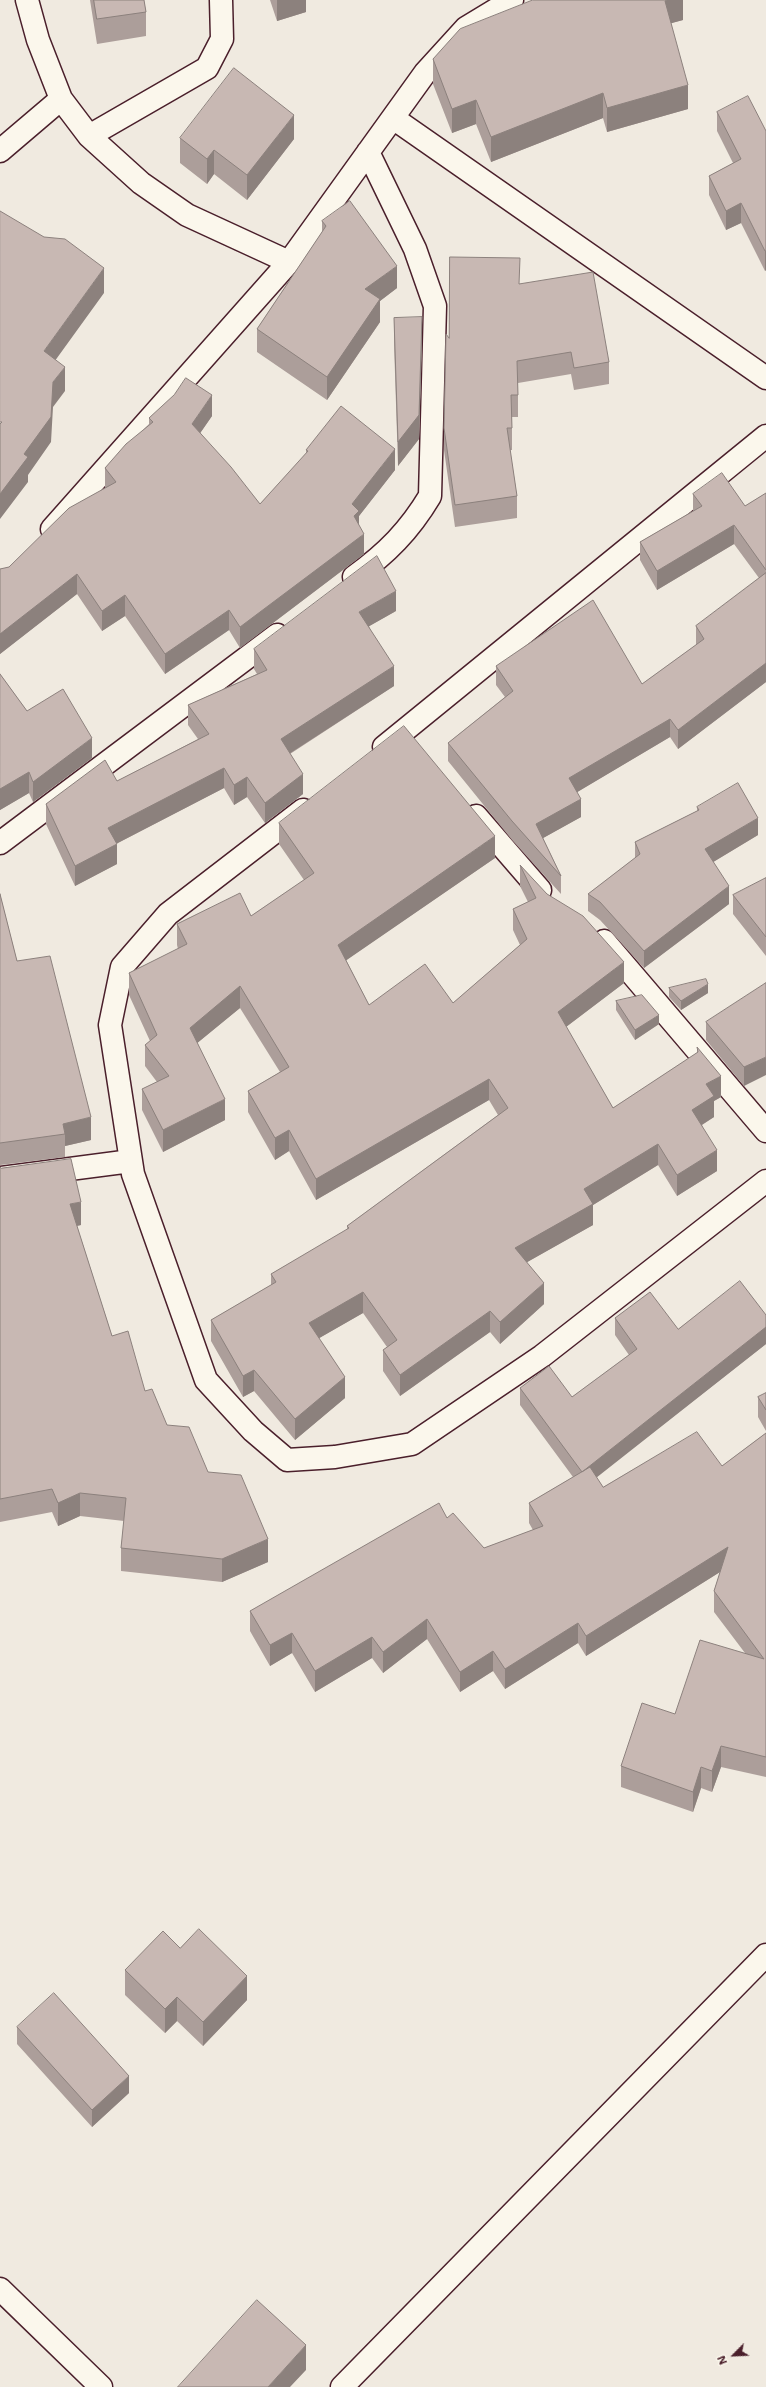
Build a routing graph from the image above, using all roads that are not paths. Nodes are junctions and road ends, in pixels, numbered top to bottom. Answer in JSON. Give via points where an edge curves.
{"nodes":[{"id":1,"x":27,"y":0,"type":"edge"},
{"id":2,"x":221,"y":0,"type":"edge"},
{"id":3,"x":512,"y":0,"type":"edge"},
{"id":4,"x":61,"y":98,"type":"junction"},
{"id":5,"x":393,"y":118,"type":"junction"},
{"id":6,"x":89,"y":136,"type":"junction"},
{"id":7,"x":0,"y":151,"type":"edge"},
{"id":8,"x":368,"y":152,"type":"junction"},
{"id":9,"x":289,"y":262,"type":"junction"},
{"id":10,"x":766,"y":378,"type":"edge"},
{"id":11,"x":766,"y":436,"type":"edge"},
{"id":12,"x":38,"y":542,"type":"edge"},
{"id":13,"x":335,"y":592,"type":"edge"},
{"id":14,"x":291,"y":625,"type":"edge"},
{"id":15,"x":406,"y":730,"type":"junction"},
{"id":16,"x":420,"y":748,"type":"edge"},
{"id":17,"x":368,"y":759,"type":"edge"},
{"id":18,"x":318,"y":798,"type":"edge"},
{"id":19,"x":464,"y":801,"type":"edge"},
{"id":20,"x":0,"y":843,"type":"edge"},
{"id":21,"x":554,"y":905,"type":"edge"},
{"id":22,"x":591,"y":928,"type":"edge"},
{"id":23,"x":766,"y":1131,"type":"edge"},
{"id":24,"x":131,"y":1161,"type":"junction"},
{"id":25,"x":0,"y":1178,"type":"edge"},
{"id":26,"x":766,"y":1181,"type":"edge"},
{"id":27,"x":766,"y":1955,"type":"edge"},
{"id":28,"x":0,"y":2289,"type":"edge"},
{"id":29,"x":101,"y":2387,"type":"edge"},
{"id":30,"x":342,"y":2387,"type":"edge"}],
"edges":[{"from":1,"to":4,"type":"street","via":[[38,40]]},
{"from":2,"to":6,"type":"street","via":[[222,39],[207,68]]},
{"from":3,"to":5,"type":"street","via":[[466,28],[425,73]]},
{"from":4,"to":6,"type":"street"},
{"from":4,"to":7,"type":"street"},
{"from":5,"to":8,"type":"street"},
{"from":5,"to":10,"type":"street"},
{"from":6,"to":9,"type":"street","via":[[141,183],[187,215]]},
{"from":8,"to":9,"type":"street"},
{"from":8,"to":13,"type":"street","via":[[415,249],[435,306],[430,496],[415,521],[386,554]]},
{"from":9,"to":12,"type":"street","via":[[60,521]]},
{"from":11,"to":15,"type":"street"},
{"from":14,"to":20,"type":"street"},
{"from":15,"to":16,"type":"street"},
{"from":15,"to":17,"type":"street"},
{"from":18,"to":24,"type":"street","via":[[168,914],[122,967],[110,1025]]},
{"from":19,"to":21,"type":"street"},
{"from":22,"to":23,"type":"street"},
{"from":24,"to":25,"type":"street"},
{"from":24,"to":26,"type":"street","via":[[145,1211],[206,1380],[253,1431],[287,1460],[335,1457],[412,1444],[542,1356]]},
{"from":27,"to":30,"type":"street"},
{"from":28,"to":29,"type":"street"}]}
